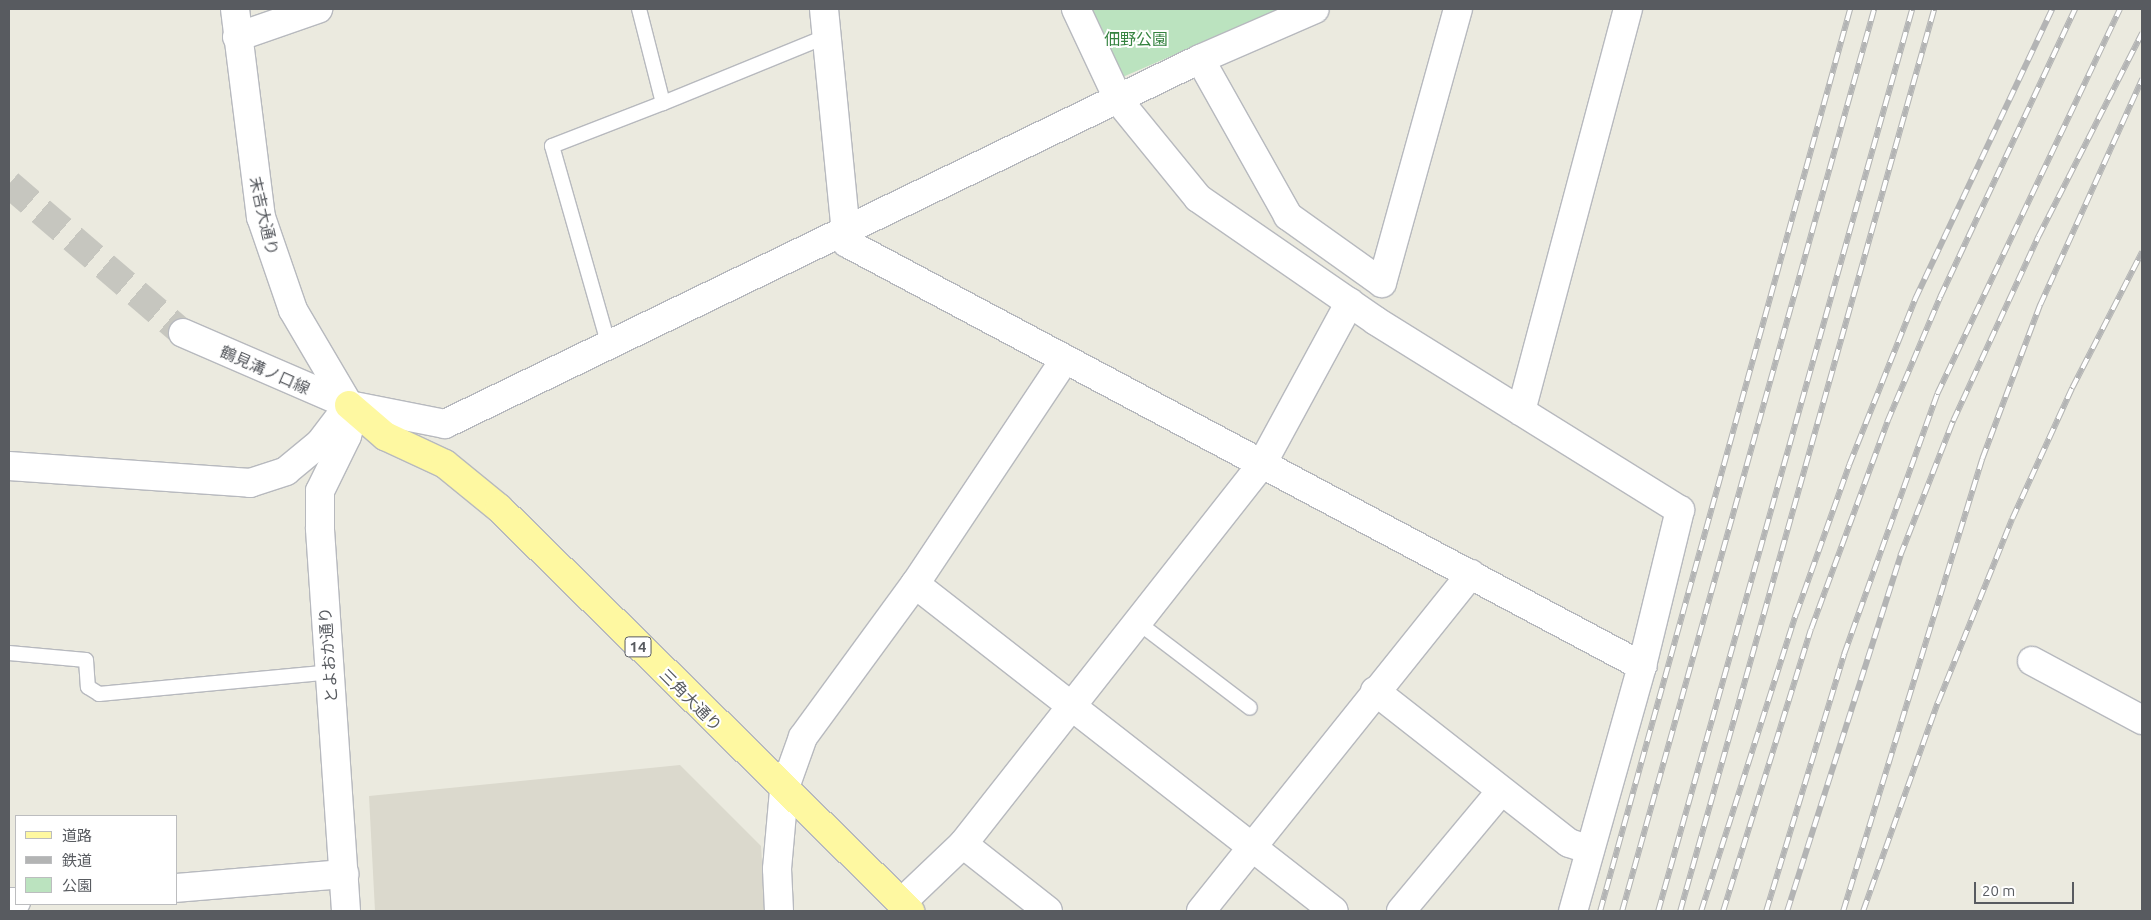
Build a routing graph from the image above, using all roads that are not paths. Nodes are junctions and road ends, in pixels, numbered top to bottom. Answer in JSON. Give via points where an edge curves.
{"nodes":[{"id":1,"x":235,"y":9,"type":"edge"},
{"id":2,"x":318,"y":9,"type":"edge"},
{"id":3,"x":638,"y":9,"type":"edge"},
{"id":4,"x":824,"y":9,"type":"edge"},
{"id":5,"x":1076,"y":9,"type":"edge"},
{"id":6,"x":1315,"y":9,"type":"edge"},
{"id":7,"x":1458,"y":9,"type":"edge"},
{"id":8,"x":1628,"y":9,"type":"edge"},
{"id":9,"x":827,"y":36,"type":"junction"},
{"id":10,"x":237,"y":38,"type":"junction"},
{"id":11,"x":1200,"y":59,"type":"junction"},
{"id":12,"x":1119,"y":101,"type":"junction"},
{"id":13,"x":663,"y":103,"type":"junction"},
{"id":14,"x":844,"y":234,"type":"junction"},
{"id":15,"x":1350,"y":302,"type":"junction"},
{"id":16,"x":183,"y":333,"type":"tunnel mouth"},
{"id":17,"x":609,"y":346,"type":"junction"},
{"id":18,"x":1065,"y":359,"type":"junction"},
{"id":19,"x":349,"y":405,"type":"junction"},
{"id":20,"x":1521,"y":411,"type":"junction"},
{"id":21,"x":1262,"y":464,"type":"junction"},
{"id":22,"x":9,"y":466,"type":"edge"},
{"id":23,"x":1472,"y":574,"type":"junction"},
{"id":24,"x":915,"y":584,"type":"junction"},
{"id":25,"x":1136,"y":621,"type":"junction"},
{"id":26,"x":9,"y":653,"type":"edge"},
{"id":27,"x":2032,"y":660,"type":"dead end"},
{"id":28,"x":1642,"y":666,"type":"junction"},
{"id":29,"x":330,"y":672,"type":"junction"},
{"id":30,"x":1375,"y":691,"type":"junction"},
{"id":31,"x":1072,"y":705,"type":"junction"},
{"id":32,"x":1250,"y":708,"type":"dead end"},
{"id":33,"x":2142,"y":720,"type":"edge"},
{"id":34,"x":784,"y":790,"type":"junction"},
{"id":35,"x":1500,"y":792,"type":"junction"},
{"id":36,"x":962,"y":844,"type":"junction"},
{"id":37,"x":1250,"y":847,"type":"junction"},
{"id":38,"x":1590,"y":850,"type":"junction"},
{"id":39,"x":344,"y":874,"type":"junction"},
{"id":40,"x":178,"y":888,"type":"edge"},
{"id":41,"x":906,"y":907,"type":"edge"},
{"id":42,"x":346,"y":911,"type":"edge"},
{"id":43,"x":779,"y":911,"type":"edge"},
{"id":44,"x":1048,"y":911,"type":"edge"},
{"id":45,"x":1201,"y":911,"type":"edge"},
{"id":46,"x":1334,"y":911,"type":"edge"},
{"id":47,"x":1401,"y":911,"type":"edge"},
{"id":48,"x":1572,"y":911,"type":"edge"}],
"edges":[{"from":1,"to":10,"type":"street","name":"末吉大通り"},
{"from":2,"to":10,"type":"street"},
{"from":3,"to":13,"type":"lane"},
{"from":4,"to":9,"type":"street"},
{"from":5,"to":12,"type":"street"},
{"from":6,"to":11,"type":"street","name":"鶴見溝ノ口線"},
{"from":7,"to":11,"type":"street","via":[[1382,283],[1288,216]]},
{"from":8,"to":20,"type":"street"},
{"from":9,"to":13,"type":"lane"},
{"from":9,"to":14,"type":"street"},
{"from":10,"to":19,"type":"street","name":"末吉大通り","via":[[252,162],[271,250],[293,310]]},
{"from":11,"to":12,"type":"street","name":"鶴見溝ノ口線"},
{"from":12,"to":14,"type":"street","name":"鶴見溝ノ口線"},
{"from":12,"to":15,"type":"street","via":[[1198,198]]},
{"from":13,"to":17,"type":"lane","via":[[552,146]]},
{"from":14,"to":17,"type":"street","name":"鶴見溝ノ口線"},
{"from":14,"to":18,"type":"street","via":[[847,243]]},
{"from":15,"to":20,"type":"street"},
{"from":15,"to":21,"type":"street"},
{"from":16,"to":19,"type":"street","name":"鶴見溝ノ口線","number":"14"},
{"from":17,"to":19,"type":"street","name":"鶴見溝ノ口線","via":[[445,424]]},
{"from":18,"to":21,"type":"street"},
{"from":18,"to":24,"type":"street"},
{"from":19,"to":22,"type":"street","via":[[320,443],[286,471],[250,483]]},
{"from":19,"to":29,"type":"street","name":"とよおか通り","via":[[352,421],[347,436],[320,491]]},
{"from":19,"to":34,"type":"main road","name":"三角大通り","number":"14","via":[[385,436],[445,464],[499,508]]},
{"from":20,"to":28,"type":"street","via":[[1680,510]]},
{"from":21,"to":23,"type":"street"},
{"from":21,"to":25,"type":"street"},
{"from":23,"to":28,"type":"street"},
{"from":23,"to":30,"type":"street"},
{"from":24,"to":31,"type":"street"},
{"from":24,"to":34,"type":"street","via":[[803,738]]},
{"from":25,"to":31,"type":"street"},
{"from":25,"to":32,"type":"lane"},
{"from":26,"to":29,"type":"lane","via":[[86,660],[88,687],[99,694]]},
{"from":27,"to":33,"type":"street"},
{"from":28,"to":38,"type":"street"},
{"from":29,"to":39,"type":"street","name":"とよおか通り"},
{"from":30,"to":35,"type":"street"},
{"from":30,"to":37,"type":"street"},
{"from":31,"to":36,"type":"street"},
{"from":31,"to":37,"type":"street"},
{"from":34,"to":41,"type":"main road","name":"三角大通り","number":"14"},
{"from":34,"to":43,"type":"street","via":[[777,869]]},
{"from":35,"to":38,"type":"street","via":[[1569,844]]},
{"from":35,"to":47,"type":"street"},
{"from":36,"to":41,"type":"street"},
{"from":36,"to":44,"type":"street"},
{"from":37,"to":45,"type":"street"},
{"from":37,"to":46,"type":"street"},
{"from":38,"to":48,"type":"street"},
{"from":39,"to":40,"type":"street"},
{"from":39,"to":42,"type":"street","name":"とよおか通り"}]}
